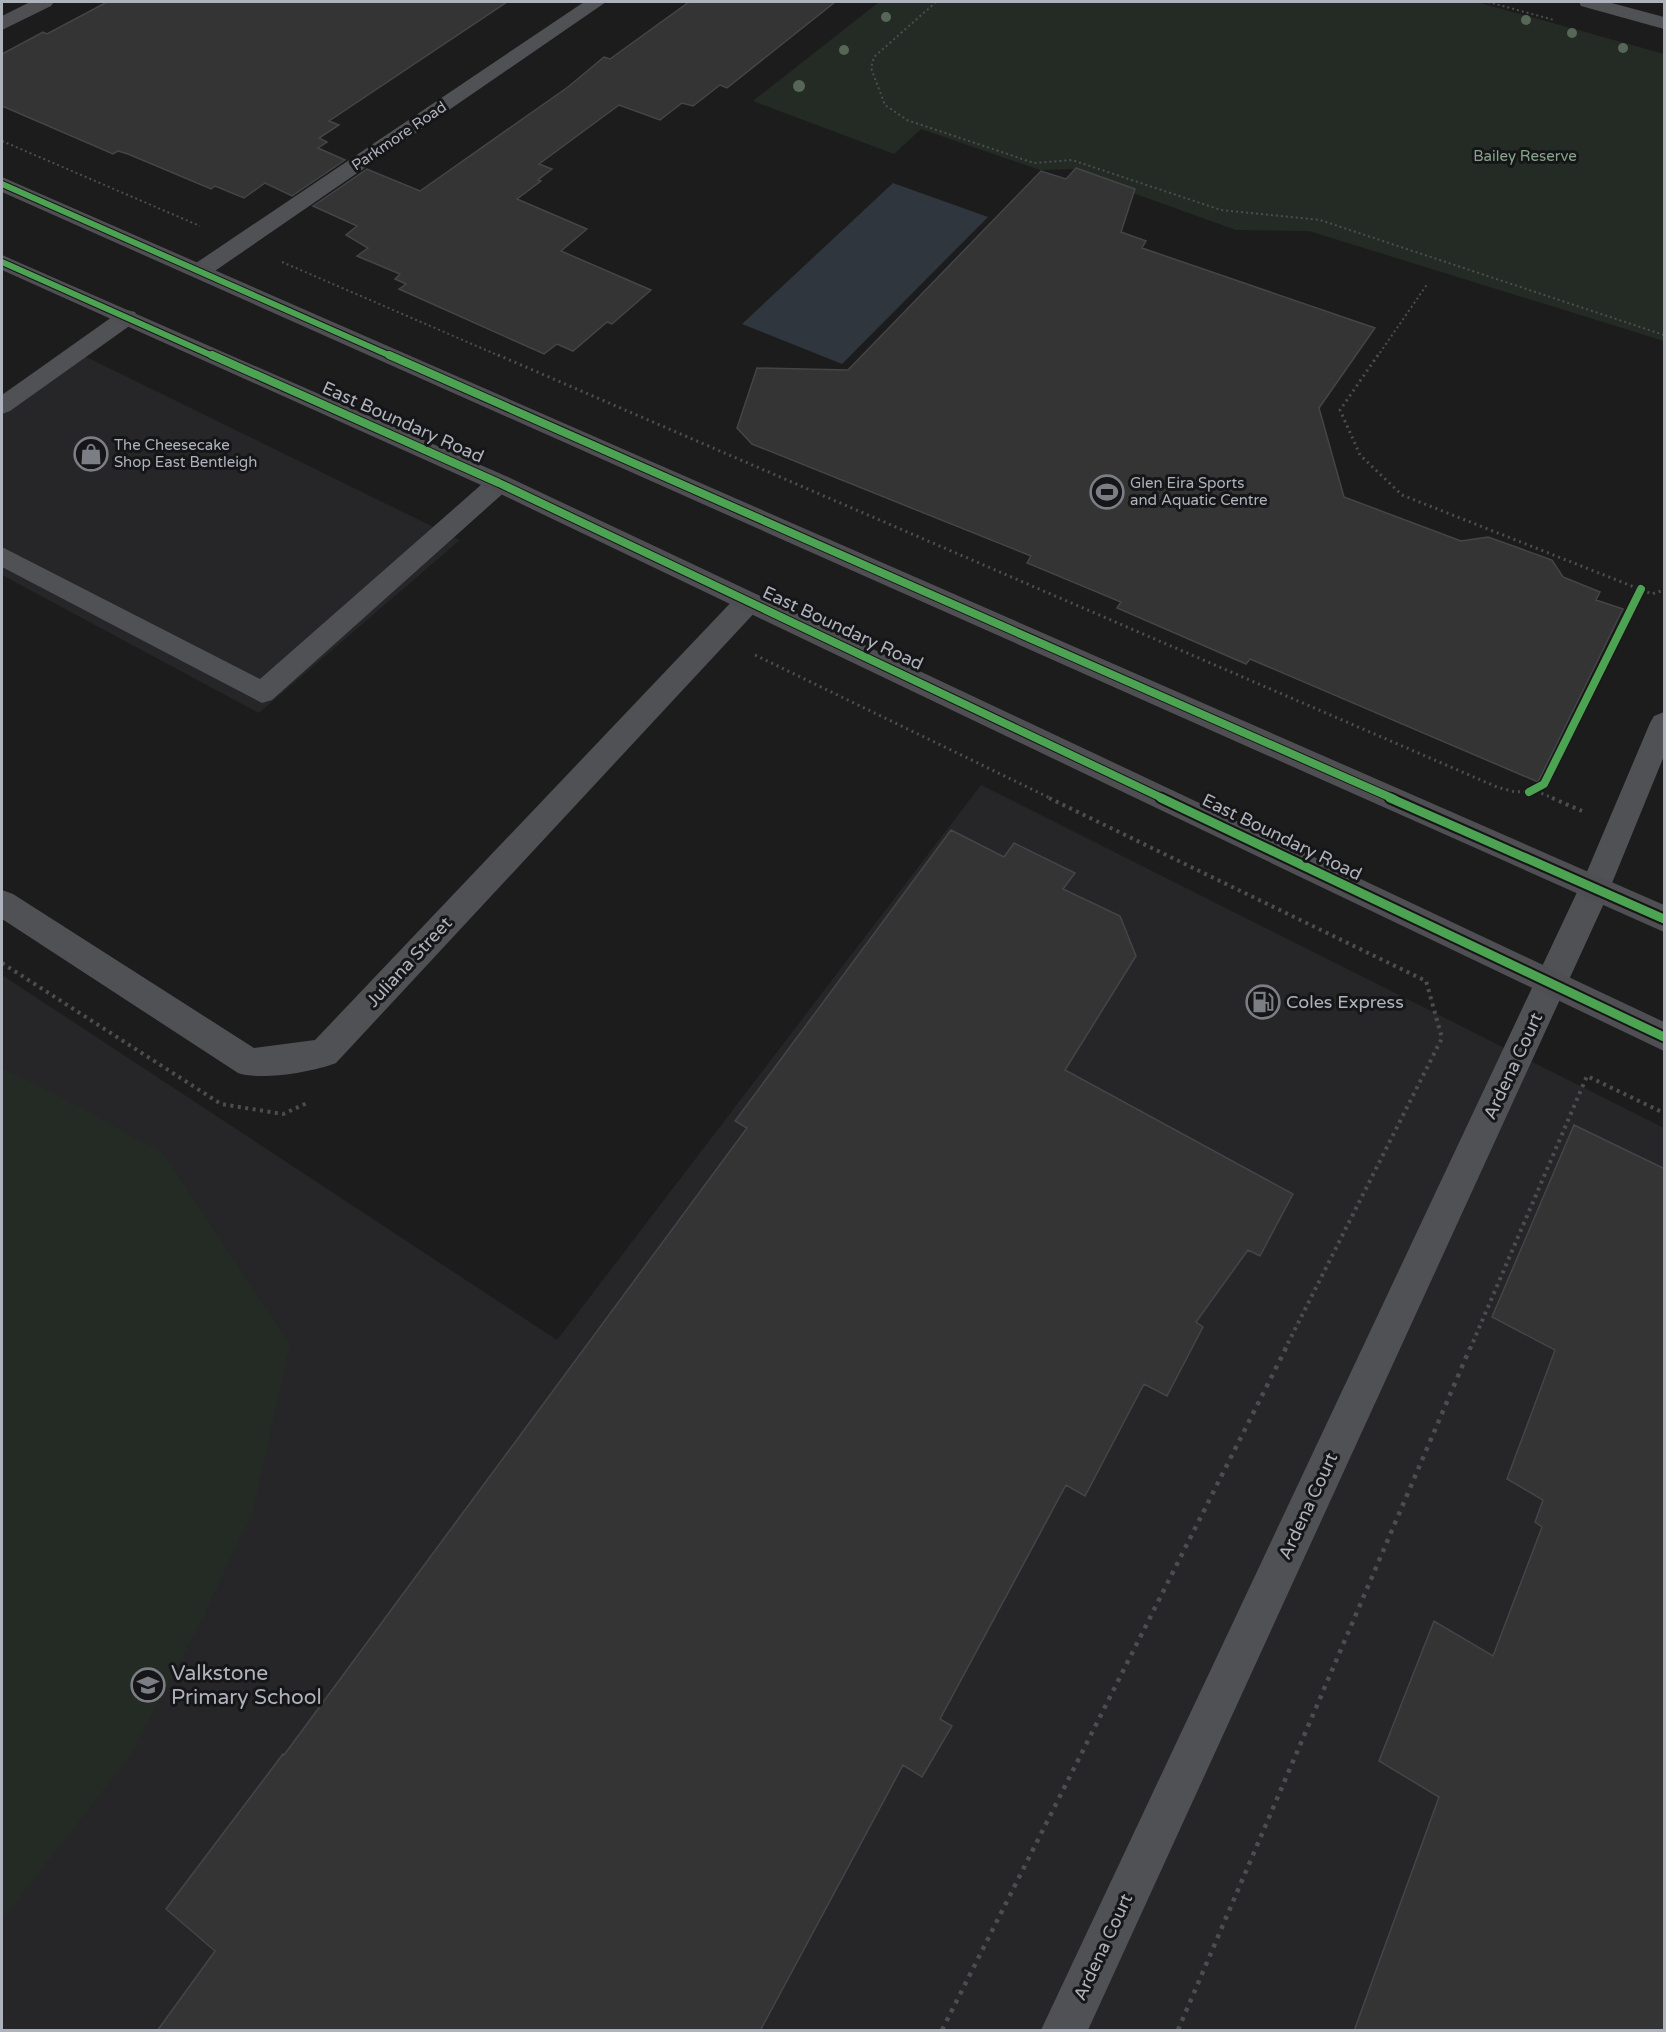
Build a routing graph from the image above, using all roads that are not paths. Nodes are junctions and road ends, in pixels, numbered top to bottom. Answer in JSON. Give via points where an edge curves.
{"nodes":[{"id":1,"x":44,"y":2,"type":"edge"},
{"id":2,"x":596,"y":2,"type":"edge"},
{"id":3,"x":1588,"y":2,"type":"edge"},
{"id":4,"x":1665,"y":23,"type":"edge"},
{"id":5,"x":2,"y":24,"type":"edge"},
{"id":6,"x":2,"y":184,"type":"edge"},
{"id":7,"x":2,"y":262,"type":"edge"},
{"id":8,"x":201,"y":270,"type":"junction"},
{"id":9,"x":127,"y":317,"type":"junction"},
{"id":10,"x":2,"y":406,"type":"edge"},
{"id":11,"x":499,"y":483,"type":"junction"},
{"id":12,"x":2,"y":556,"type":"edge"},
{"id":13,"x":748,"y":602,"type":"junction"},
{"id":14,"x":1665,"y":723,"type":"edge"},
{"id":15,"x":1595,"y":888,"type":"junction"},
{"id":16,"x":2,"y":903,"type":"edge"},
{"id":17,"x":1665,"y":919,"type":"edge"},
{"id":18,"x":1552,"y":982,"type":"junction"},
{"id":19,"x":1665,"y":1037,"type":"edge"},
{"id":20,"x":1064,"y":2031,"type":"edge"}],
"edges":[{"from":1,"to":5,"type":"main road"},
{"from":2,"to":8,"type":"street","name":"Parkmore Road"},
{"from":3,"to":4,"type":"street"},
{"from":6,"to":8,"type":"main road"},
{"from":7,"to":9,"type":"main road","name":"East Boundary Road"},
{"from":8,"to":15,"type":"main road"},
{"from":9,"to":10,"type":"lane"},
{"from":9,"to":11,"type":"main road","name":"East Boundary Road"},
{"from":11,"to":12,"type":"lane","via":[[262,693]]},
{"from":11,"to":13,"type":"main road","name":"East Boundary Road"},
{"from":13,"to":16,"type":"street","name":"Juliana Street","via":[[324,1053],[250,1063]]},
{"from":13,"to":18,"type":"main road","name":"East Boundary Road"},
{"from":14,"to":15,"type":"lane"},
{"from":15,"to":17,"type":"main road"},
{"from":15,"to":18,"type":"street","name":"Ardena Court"},
{"from":18,"to":19,"type":"main road","name":"East Boundary Road"},
{"from":18,"to":20,"type":"street","name":"Ardena Court"}]}
